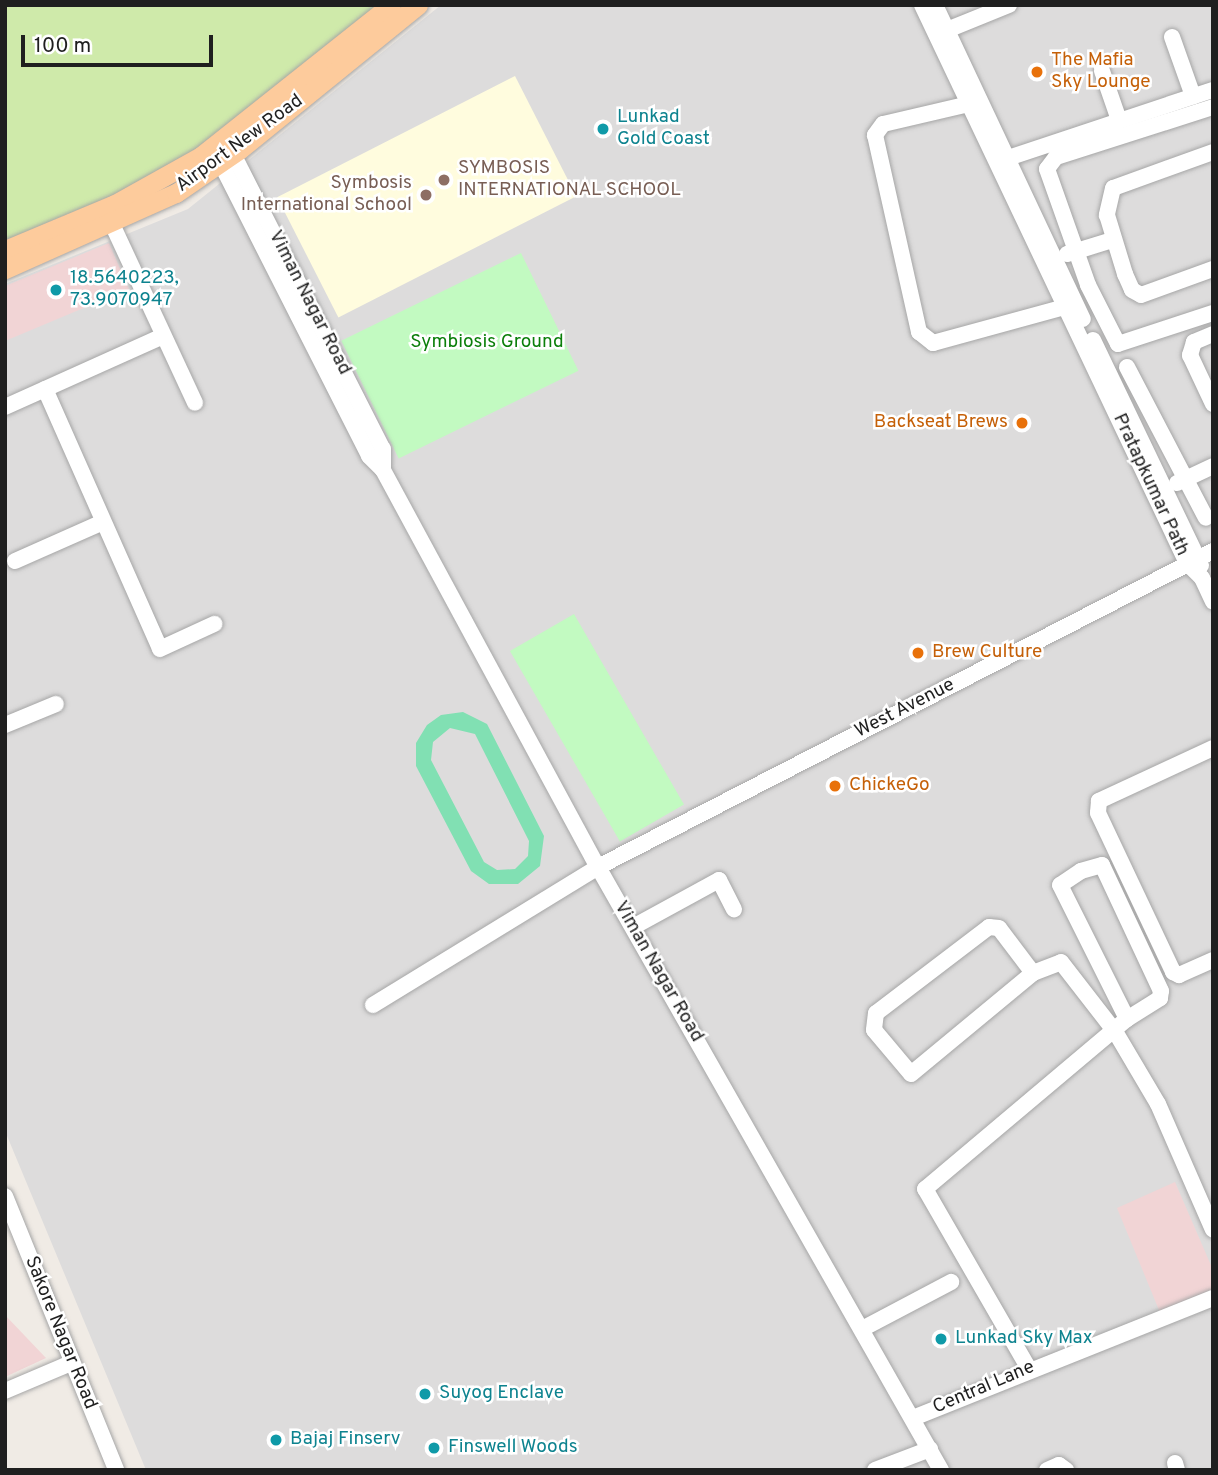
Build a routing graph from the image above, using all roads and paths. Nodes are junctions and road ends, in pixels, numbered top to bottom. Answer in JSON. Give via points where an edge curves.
{"nodes":[{"id":1,"x":391,"y":5,"type":"edge"},
{"id":2,"x":418,"y":5,"type":"edge"},
{"id":3,"x":922,"y":5,"type":"edge"},
{"id":4,"x":935,"y":5,"type":"edge"},
{"id":5,"x":1009,"y":5,"type":"edge"},
{"id":6,"x":947,"y":30,"type":"junction"},
{"id":7,"x":1172,"y":37,"type":"dead end"},
{"id":8,"x":1102,"y":71,"type":"dead end"},
{"id":9,"x":1213,"y":90,"type":"edge"},
{"id":10,"x":1193,"y":96,"type":"junction"},
{"id":11,"x":969,"y":104,"type":"junction"},
{"id":12,"x":1213,"y":107,"type":"edge"},
{"id":13,"x":1119,"y":120,"type":"junction"},
{"id":14,"x":223,"y":151,"type":"junction"},
{"id":15,"x":1213,"y":152,"type":"edge"},
{"id":16,"x":1002,"y":160,"type":"junction"},
{"id":17,"x":112,"y":224,"type":"junction"},
{"id":18,"x":1112,"y":240,"type":"junction"},
{"id":19,"x":5,"y":250,"type":"edge"},
{"id":20,"x":1075,"y":251,"type":"junction"},
{"id":21,"x":1055,"y":258,"type":"junction"},
{"id":22,"x":5,"y":269,"type":"edge"},
{"id":23,"x":1213,"y":269,"type":"edge"},
{"id":24,"x":1065,"y":307,"type":"junction"},
{"id":25,"x":1213,"y":313,"type":"edge"},
{"id":26,"x":1213,"y":334,"type":"edge"},
{"id":27,"x":163,"y":336,"type":"junction"},
{"id":28,"x":1096,"y":358,"type":"junction"},
{"id":29,"x":1127,"y":367,"type":"dead end"},
{"id":30,"x":45,"y":389,"type":"junction"},
{"id":31,"x":195,"y":403,"type":"dead end"},
{"id":32,"x":1213,"y":404,"type":"edge"},
{"id":33,"x":5,"y":407,"type":"edge"},
{"id":34,"x":1213,"y":466,"type":"edge"},
{"id":35,"x":1185,"y":479,"type":"junction"},
{"id":36,"x":1166,"y":489,"type":"junction"},
{"id":37,"x":1206,"y":518,"type":"dead end"},
{"id":38,"x":103,"y":522,"type":"junction"},
{"id":39,"x":1200,"y":557,"type":"edge"},
{"id":40,"x":15,"y":561,"type":"dead end"},
{"id":41,"x":1213,"y":602,"type":"edge"},
{"id":42,"x":214,"y":624,"type":"dead end"},
{"id":43,"x":55,"y":704,"type":"dead end"},
{"id":44,"x":5,"y":725,"type":"edge"},
{"id":45,"x":1213,"y":748,"type":"edge"},
{"id":46,"x":598,"y":867,"type":"junction"},
{"id":47,"x":734,"y":909,"type":"dead end"},
{"id":48,"x":633,"y":927,"type":"junction"},
{"id":49,"x":1213,"y":960,"type":"edge"},
{"id":50,"x":1033,"y":973,"type":"junction"},
{"id":51,"x":373,"y":1005,"type":"dead end"},
{"id":52,"x":1127,"y":1019,"type":"junction"},
{"id":53,"x":1116,"y":1033,"type":"junction"},
{"id":54,"x":5,"y":1196,"type":"edge"},
{"id":55,"x":1213,"y":1230,"type":"edge"},
{"id":56,"x":951,"y":1282,"type":"dead end"},
{"id":57,"x":1213,"y":1298,"type":"edge"},
{"id":58,"x":862,"y":1329,"type":"junction"},
{"id":59,"x":71,"y":1363,"type":"junction"},
{"id":60,"x":1029,"y":1368,"type":"junction"},
{"id":61,"x":5,"y":1391,"type":"edge"},
{"id":62,"x":913,"y":1418,"type":"junction"},
{"id":63,"x":930,"y":1449,"type":"junction"},
{"id":64,"x":116,"y":1470,"type":"edge"},
{"id":65,"x":875,"y":1470,"type":"edge"},
{"id":66,"x":941,"y":1470,"type":"edge"},
{"id":67,"x":1047,"y":1470,"type":"edge"},
{"id":68,"x":1066,"y":1470,"type":"edge"}],
"edges":[{"from":1,"to":14,"type":"main road","name":"Airport New Road"},
{"from":2,"to":14,"type":"main road","name":"Airport New Road"},
{"from":3,"to":11,"type":"street","name":"Pratapkumar Path"},
{"from":4,"to":6,"type":"street","name":"Pratapkumar Path"},
{"from":5,"to":6,"type":"street"},
{"from":6,"to":16,"type":"street","name":"Pratapkumar Path"},
{"from":7,"to":10,"type":"street"},
{"from":8,"to":13,"type":"street"},
{"from":9,"to":10,"type":"street"},
{"from":10,"to":13,"type":"street"},
{"from":11,"to":16,"type":"street","name":"Pratapkumar Path"},
{"from":11,"to":24,"type":"street","via":[[883,124],[875,135],[919,332],[933,342]]},
{"from":12,"to":20,"type":"street","via":[[1050,162],[1047,169]]},
{"from":13,"to":16,"type":"street"},
{"from":14,"to":17,"type":"main road","name":"Airport New Road","via":[[176,193]]},
{"from":14,"to":19,"type":"main road","name":"Airport New Road","via":[[115,204]]},
{"from":14,"to":46,"type":"street","name":"Viman Nagar Road","via":[[383,449],[383,470]]},
{"from":15,"to":18,"type":"street","via":[[1113,188],[1107,215]]},
{"from":16,"to":21,"type":"street","name":"Pratapkumar Path"},
{"from":16,"to":24,"type":"street","name":"Pratapkumar Path"},
{"from":17,"to":22,"type":"main road","name":"Airport New Road"},
{"from":17,"to":27,"type":"street"},
{"from":18,"to":20,"type":"street"},
{"from":18,"to":23,"type":"street","via":[[1132,290],[1141,295]]},
{"from":20,"to":21,"type":"street"},
{"from":20,"to":25,"type":"street","via":[[1105,326],[1118,344]]},
{"from":21,"to":28,"type":"street","name":"Pratapkumar Path"},
{"from":24,"to":28,"type":"street","name":"Pratapkumar Path"},
{"from":26,"to":32,"type":"street","via":[[1190,347]]},
{"from":27,"to":30,"type":"street"},
{"from":27,"to":31,"type":"street"},
{"from":28,"to":36,"type":"street","name":"Pratapkumar Path"},
{"from":28,"to":39,"type":"street","name":"Pratapkumar Path"},
{"from":29,"to":35,"type":"street"},
{"from":30,"to":33,"type":"street"},
{"from":30,"to":38,"type":"street"},
{"from":34,"to":35,"type":"street"},
{"from":35,"to":36,"type":"street"},
{"from":35,"to":37,"type":"street"},
{"from":36,"to":39,"type":"street","name":"Pratapkumar Path"},
{"from":38,"to":40,"type":"street"},
{"from":38,"to":42,"type":"street","via":[[160,649]]},
{"from":39,"to":41,"type":"street","name":"Pratapkumar Path","via":[[1202,578]]},
{"from":39,"to":46,"type":"street","name":"West Avenue"},
{"from":43,"to":44,"type":"street"},
{"from":45,"to":49,"type":"street","via":[[1098,801],[1098,813],[1174,972],[1179,975]]},
{"from":46,"to":48,"type":"street","name":"Viman Nagar Road"},
{"from":46,"to":51,"type":"street","name":"West Avenue"},
{"from":47,"to":48,"type":"street","via":[[719,880]]},
{"from":48,"to":58,"type":"street","name":"Viman Nagar Road"},
{"from":50,"to":50,"type":"street","via":[[999,928],[989,927],[876,1013],[874,1030],[911,1074]]},
{"from":50,"to":53,"type":"street","via":[[1061,962]]},
{"from":52,"to":52,"type":"street","via":[[1160,999],[1161,991],[1102,865],[1081,871],[1060,885]]},
{"from":52,"to":53,"type":"street"},
{"from":53,"to":55,"type":"street","via":[[1158,1104]]},
{"from":53,"to":60,"type":"street","via":[[925,1189]]},
{"from":54,"to":59,"type":"street","name":"Sakore Nagar Road"},
{"from":56,"to":58,"type":"street"},
{"from":57,"to":60,"type":"street","name":"Central Lane"},
{"from":58,"to":62,"type":"street","name":"Viman Nagar Road"},
{"from":59,"to":61,"type":"street"},
{"from":59,"to":64,"type":"street","name":"Sakore Nagar Road"},
{"from":60,"to":62,"type":"street","name":"Central Lane"},
{"from":62,"to":63,"type":"street","name":"Viman Nagar Road"},
{"from":63,"to":65,"type":"street"},
{"from":63,"to":66,"type":"street","name":"Viman Nagar Road"},
{"from":67,"to":68,"type":"street","via":[[1059,1465]]}]}
